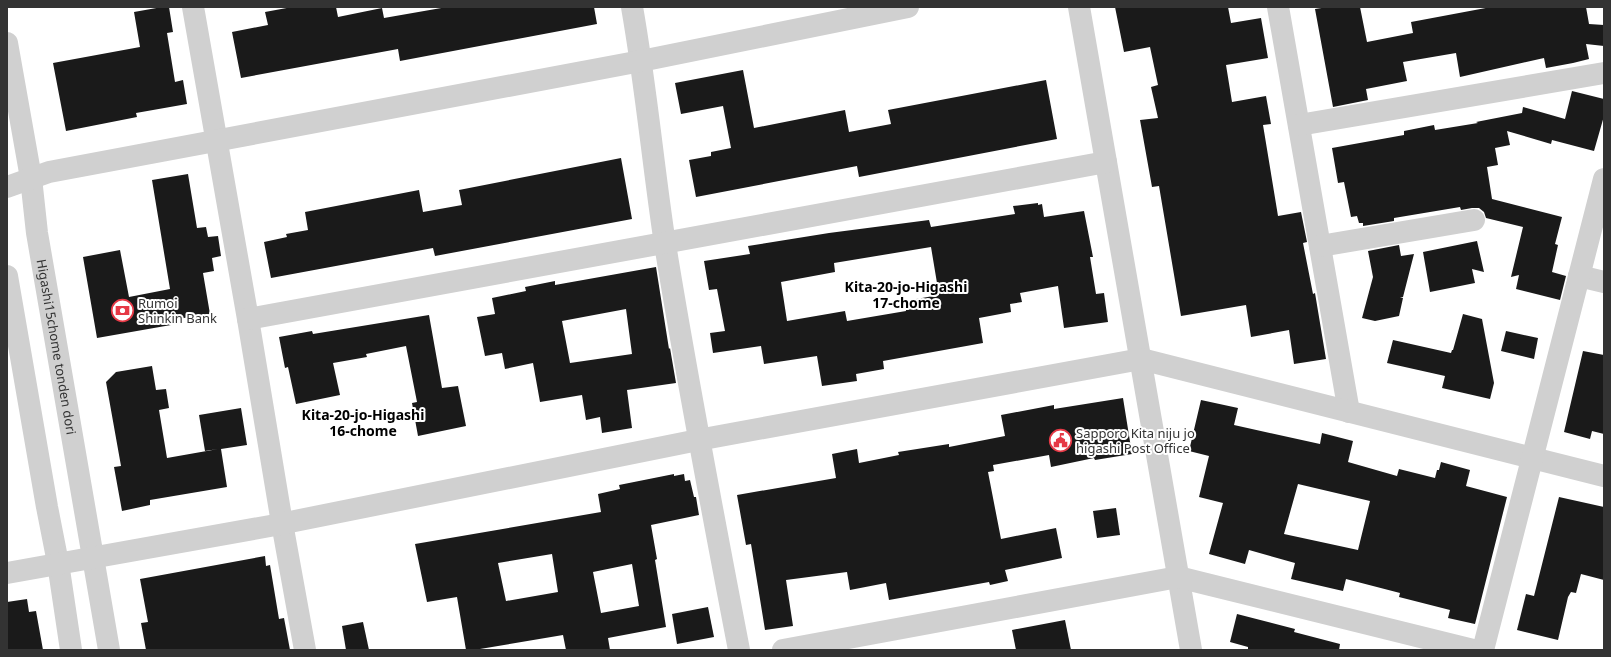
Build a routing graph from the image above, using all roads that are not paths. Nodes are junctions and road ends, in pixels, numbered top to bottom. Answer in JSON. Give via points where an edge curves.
{"nodes":[{"id":1,"x":193,"y":7,"type":"edge"},
{"id":2,"x":632,"y":7,"type":"edge"},
{"id":3,"x":908,"y":7,"type":"edge"},
{"id":4,"x":1079,"y":7,"type":"edge"},
{"id":5,"x":1278,"y":7,"type":"edge"},
{"id":6,"x":7,"y":42,"type":"edge"},
{"id":7,"x":641,"y":61,"type":"junction"},
{"id":8,"x":1604,"y":73,"type":"edge"},
{"id":9,"x":1299,"y":124,"type":"junction"},
{"id":10,"x":216,"y":141,"type":"junction"},
{"id":11,"x":1106,"y":162,"type":"junction"},
{"id":12,"x":31,"y":178,"type":"junction"},
{"id":13,"x":1604,"y":179,"type":"edge"},
{"id":14,"x":7,"y":188,"type":"edge"},
{"id":15,"x":1474,"y":220,"type":"dead end"},
{"id":16,"x":665,"y":242,"type":"junction"},
{"id":17,"x":1320,"y":246,"type":"junction"},
{"id":18,"x":7,"y":276,"type":"edge"},
{"id":19,"x":1578,"y":276,"type":"junction"},
{"id":20,"x":1604,"y":282,"type":"edge"},
{"id":21,"x":248,"y":319,"type":"junction"},
{"id":22,"x":1141,"y":359,"type":"junction"},
{"id":23,"x":1350,"y":412,"type":"junction"},
{"id":24,"x":698,"y":440,"type":"junction"},
{"id":25,"x":1531,"y":457,"type":"junction"},
{"id":26,"x":1604,"y":476,"type":"edge"},
{"id":27,"x":282,"y":524,"type":"junction"},
{"id":28,"x":92,"y":558,"type":"junction"},
{"id":29,"x":58,"y":563,"type":"junction"},
{"id":30,"x":7,"y":573,"type":"edge"},
{"id":31,"x":1178,"y":577,"type":"junction"},
{"id":32,"x":71,"y":650,"type":"edge"},
{"id":33,"x":109,"y":650,"type":"edge"},
{"id":34,"x":305,"y":650,"type":"edge"},
{"id":35,"x":739,"y":650,"type":"edge"},
{"id":36,"x":783,"y":650,"type":"edge"},
{"id":37,"x":1191,"y":650,"type":"edge"},
{"id":38,"x":1473,"y":650,"type":"edge"},
{"id":39,"x":1483,"y":650,"type":"edge"}],
"edges":[{"from":1,"to":10,"type":"street"},
{"from":2,"to":7,"type":"street"},
{"from":3,"to":7,"type":"street"},
{"from":4,"to":11,"type":"street"},
{"from":5,"to":9,"type":"street"},
{"from":6,"to":12,"type":"street","name":"Higashi15chome tonden dori"},
{"from":7,"to":10,"type":"street"},
{"from":7,"to":16,"type":"street"},
{"from":8,"to":9,"type":"street"},
{"from":9,"to":17,"type":"street"},
{"from":10,"to":12,"type":"street","via":[[49,172]]},
{"from":10,"to":21,"type":"street"},
{"from":11,"to":16,"type":"street"},
{"from":11,"to":22,"type":"street"},
{"from":12,"to":14,"type":"street"},
{"from":12,"to":28,"type":"street","name":"Higashi15chome tonden dori","via":[[37,233]]},
{"from":13,"to":19,"type":"street"},
{"from":15,"to":17,"type":"street"},
{"from":16,"to":21,"type":"street"},
{"from":16,"to":24,"type":"street"},
{"from":17,"to":23,"type":"street"},
{"from":18,"to":29,"type":"street"},
{"from":19,"to":20,"type":"street"},
{"from":19,"to":25,"type":"street"},
{"from":21,"to":27,"type":"street"},
{"from":22,"to":23,"type":"street"},
{"from":22,"to":24,"type":"street"},
{"from":22,"to":31,"type":"street"},
{"from":23,"to":25,"type":"street"},
{"from":24,"to":27,"type":"street"},
{"from":24,"to":35,"type":"street"},
{"from":25,"to":26,"type":"street"},
{"from":25,"to":39,"type":"street"},
{"from":27,"to":28,"type":"street"},
{"from":27,"to":34,"type":"street"},
{"from":28,"to":29,"type":"street"},
{"from":28,"to":33,"type":"street","name":"Higashi15chome tonden dori"},
{"from":29,"to":30,"type":"street"},
{"from":29,"to":32,"type":"street"},
{"from":31,"to":36,"type":"street"},
{"from":31,"to":37,"type":"street"},
{"from":31,"to":38,"type":"street"}]}
